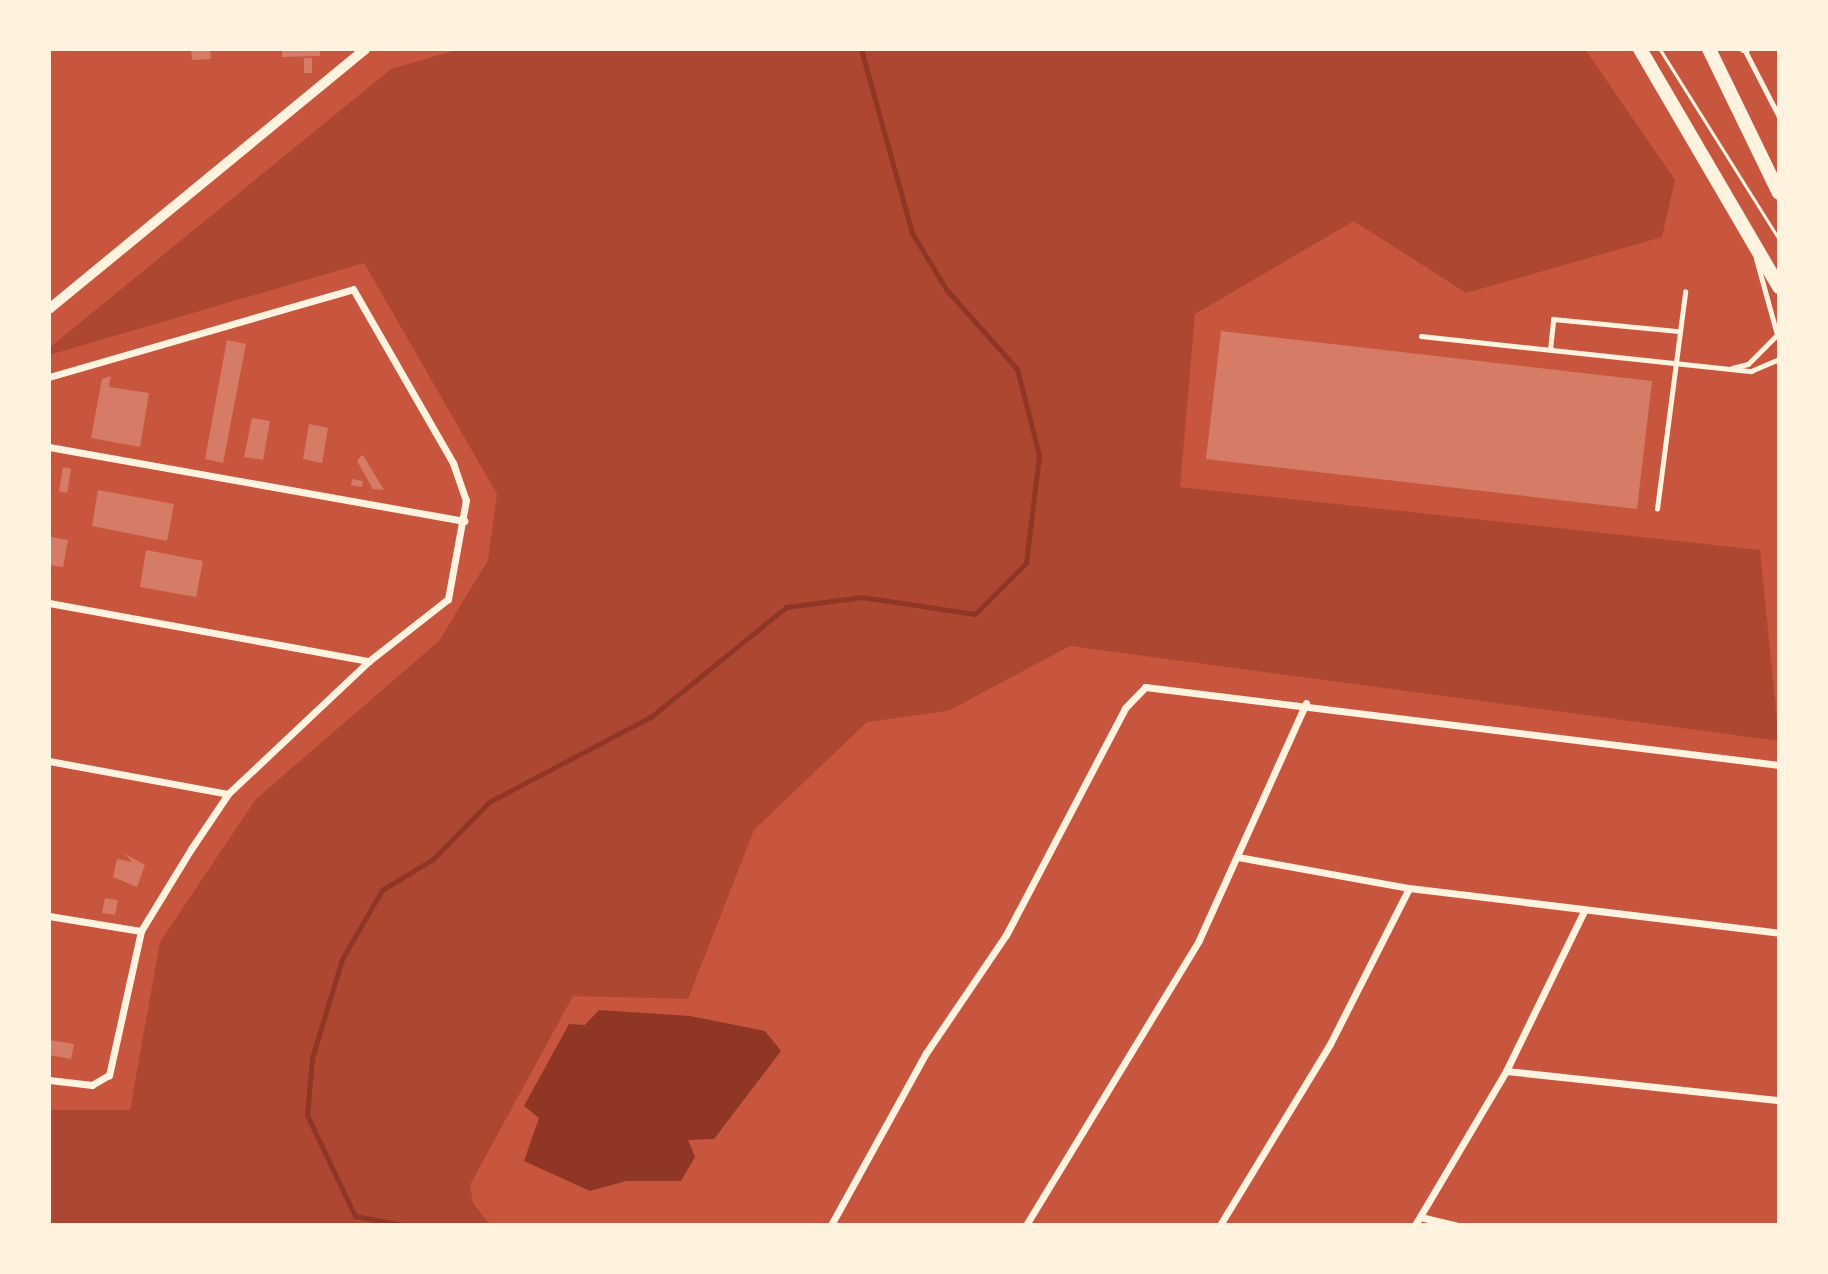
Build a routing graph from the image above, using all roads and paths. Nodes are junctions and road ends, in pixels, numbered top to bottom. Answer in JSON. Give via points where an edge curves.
{"nodes":[{"id":1,"x":366,"y":49,"type":"edge"},
{"id":2,"x":1640,"y":49,"type":"edge"},
{"id":3,"x":1660,"y":49,"type":"edge"},
{"id":4,"x":1709,"y":49,"type":"edge"},
{"id":5,"x":1745,"y":49,"type":"edge"},
{"id":6,"x":1779,"y":116,"type":"edge"},
{"id":7,"x":1779,"y":193,"type":"edge"},
{"id":8,"x":1752,"y":236,"type":"junction"},
{"id":9,"x":1779,"y":239,"type":"edge"},
{"id":10,"x":1779,"y":287,"type":"edge"},
{"id":11,"x":1685,"y":292,"type":"dead end"},
{"id":12,"x":49,"y":309,"type":"edge"},
{"id":13,"x":1678,"y":331,"type":"junction"},
{"id":14,"x":1421,"y":336,"type":"dead end"},
{"id":15,"x":1550,"y":350,"type":"junction"},
{"id":16,"x":1779,"y":359,"type":"edge"},
{"id":17,"x":1674,"y":363,"type":"junction"},
{"id":18,"x":1728,"y":369,"type":"junction"},
{"id":19,"x":49,"y":377,"type":"edge"},
{"id":20,"x":49,"y":447,"type":"edge"},
{"id":21,"x":1657,"y":509,"type":"dead end"},
{"id":22,"x":464,"y":521,"type":"junction"},
{"id":23,"x":49,"y":603,"type":"edge"},
{"id":24,"x":369,"y":661,"type":"junction"},
{"id":25,"x":1306,"y":703,"type":"junction"},
{"id":26,"x":49,"y":761,"type":"edge"},
{"id":27,"x":1779,"y":765,"type":"edge"},
{"id":28,"x":228,"y":794,"type":"junction"},
{"id":29,"x":1238,"y":857,"type":"junction"},
{"id":30,"x":1409,"y":888,"type":"junction"},
{"id":31,"x":1584,"y":911,"type":"junction"},
{"id":32,"x":49,"y":916,"type":"edge"},
{"id":33,"x":141,"y":931,"type":"junction"},
{"id":34,"x":1779,"y":933,"type":"edge"},
{"id":35,"x":1506,"y":1071,"type":"junction"},
{"id":36,"x":49,"y":1080,"type":"edge"},
{"id":37,"x":1779,"y":1100,"type":"edge"},
{"id":38,"x":1420,"y":1217,"type":"junction"},
{"id":39,"x":831,"y":1225,"type":"edge"},
{"id":40,"x":1026,"y":1225,"type":"edge"},
{"id":41,"x":1220,"y":1225,"type":"edge"},
{"id":42,"x":1415,"y":1225,"type":"edge"},
{"id":43,"x":1456,"y":1225,"type":"edge"}],
"edges":[{"from":1,"to":12,"type":"street"},
{"from":2,"to":8,"type":"highway"},
{"from":3,"to":9,"type":"path"},
{"from":4,"to":7,"type":"highway"},
{"from":5,"to":6,"type":"lane"},
{"from":8,"to":10,"type":"highway"},
{"from":8,"to":18,"type":"lane","via":[[1759,285],[1777,335],[1748,364]]},
{"from":11,"to":13,"type":"lane"},
{"from":13,"to":15,"type":"lane","via":[[1553,319]]},
{"from":13,"to":17,"type":"lane"},
{"from":14,"to":15,"type":"lane"},
{"from":15,"to":17,"type":"lane"},
{"from":16,"to":18,"type":"lane","via":[[1751,371]]},
{"from":17,"to":18,"type":"lane"},
{"from":17,"to":21,"type":"lane"},
{"from":19,"to":22,"type":"street","via":[[347,288],[362,298],[462,482]]},
{"from":20,"to":22,"type":"street"},
{"from":22,"to":24,"type":"street","via":[[448,599]]},
{"from":23,"to":24,"type":"street"},
{"from":24,"to":28,"type":"street"},
{"from":25,"to":27,"type":"street"},
{"from":25,"to":29,"type":"street"},
{"from":25,"to":39,"type":"street","via":[[1160,685],[1139,690],[1125,708],[1006,935],[926,1053]]},
{"from":26,"to":28,"type":"street"},
{"from":28,"to":33,"type":"street"},
{"from":29,"to":30,"type":"street"},
{"from":29,"to":40,"type":"street","via":[[1199,940]]},
{"from":30,"to":31,"type":"street"},
{"from":30,"to":41,"type":"street","via":[[1330,1044]]},
{"from":31,"to":34,"type":"street"},
{"from":31,"to":35,"type":"street"},
{"from":32,"to":33,"type":"street"},
{"from":33,"to":36,"type":"street","via":[[113,1063],[98,1084]]},
{"from":35,"to":37,"type":"street"},
{"from":35,"to":38,"type":"street"},
{"from":38,"to":42,"type":"street"},
{"from":38,"to":43,"type":"street"}]}
